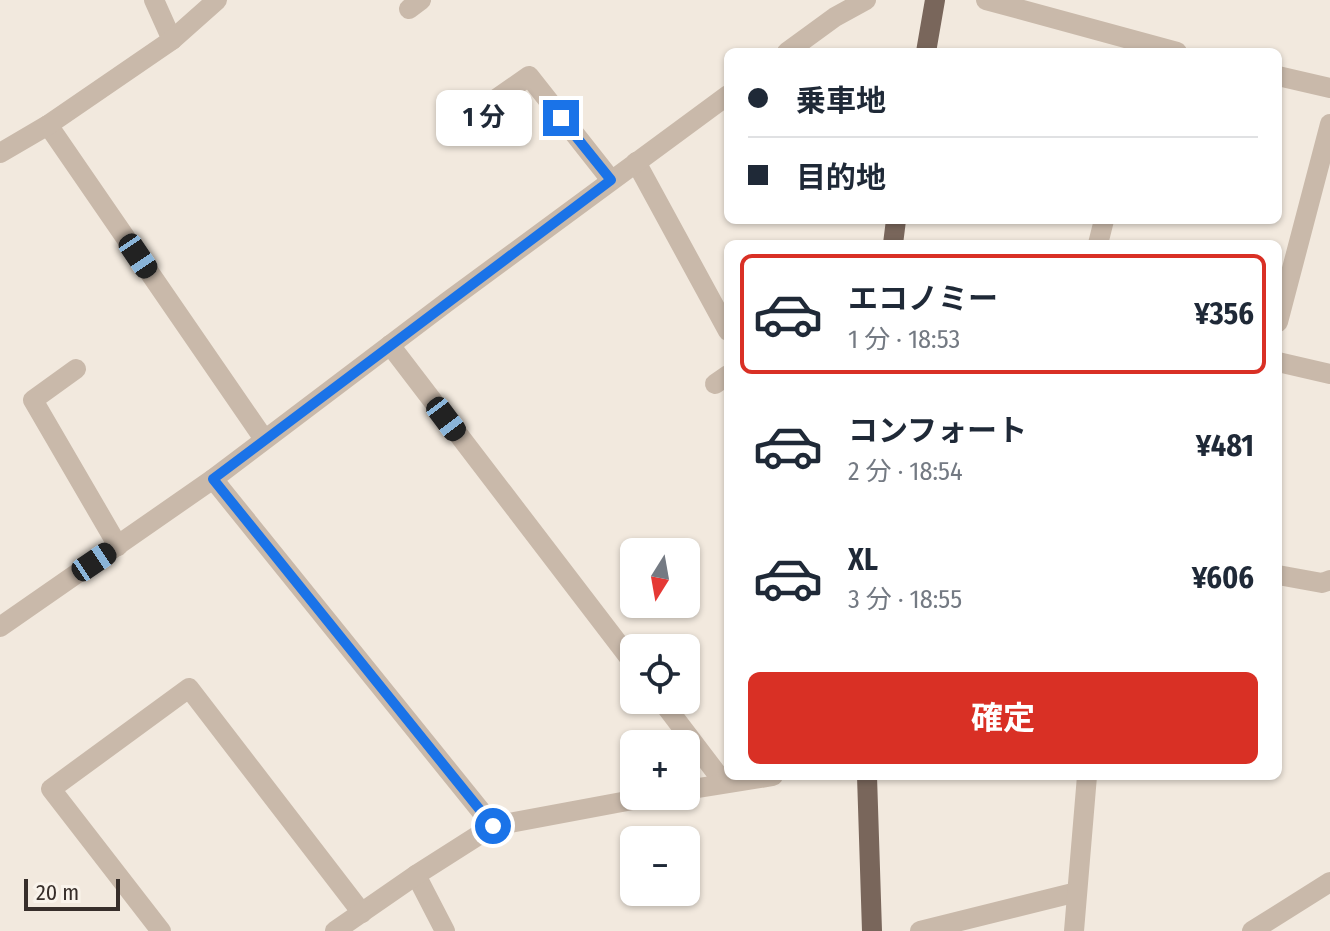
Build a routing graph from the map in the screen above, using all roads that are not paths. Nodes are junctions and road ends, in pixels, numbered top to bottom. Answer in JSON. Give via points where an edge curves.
{"nodes":[{"id":1,"x":154,"y":0,"type":"edge"},
{"id":2,"x":217,"y":0,"type":"edge"},
{"id":3,"x":866,"y":0,"type":"edge"},
{"id":4,"x":935,"y":0,"type":"edge"},
{"id":5,"x":986,"y":0,"type":"edge"},
{"id":6,"x":832,"y":9,"type":"edge"},
{"id":7,"x":172,"y":40,"type":"junction"},
{"id":8,"x":791,"y":48,"type":"edge"},
{"id":9,"x":927,"y":48,"type":"edge"},
{"id":10,"x":1144,"y":48,"type":"edge"},
{"id":11,"x":1282,"y":77,"type":"edge"},
{"id":12,"x":1330,"y":88,"type":"edge"},
{"id":13,"x":724,"y":98,"type":"edge"},
{"id":14,"x":486,"y":106,"type":"dead end"},
{"id":15,"x":1330,"y":124,"type":"edge"},
{"id":16,"x":48,"y":125,"type":"junction"},
{"id":17,"x":0,"y":153,"type":"edge"},
{"id":18,"x":636,"y":162,"type":"junction"},
{"id":19,"x":611,"y":180,"type":"junction"},
{"id":20,"x":1282,"y":307,"type":"edge"},
{"id":21,"x":724,"y":324,"type":"edge"},
{"id":22,"x":390,"y":345,"type":"junction"},
{"id":23,"x":1282,"y":363,"type":"edge"},
{"id":24,"x":76,"y":369,"type":"dead end"},
{"id":25,"x":1330,"y":374,"type":"edge"},
{"id":26,"x":264,"y":439,"type":"junction"},
{"id":27,"x":213,"y":479,"type":"junction"},
{"id":28,"x":118,"y":546,"type":"junction"},
{"id":29,"x":1282,"y":576,"type":"edge"},
{"id":30,"x":1330,"y":580,"type":"edge"},
{"id":31,"x":0,"y":627,"type":"edge"},
{"id":32,"x":620,"y":646,"type":"edge"},
{"id":33,"x":672,"y":714,"type":"edge"},
{"id":34,"x":745,"y":780,"type":"edge"},
{"id":35,"x":867,"y":780,"type":"edge"},
{"id":36,"x":1087,"y":780,"type":"edge"},
{"id":37,"x":724,"y":783,"type":"junction"},
{"id":38,"x":700,"y":787,"type":"edge"},
{"id":39,"x":620,"y":802,"type":"edge"},
{"id":40,"x":493,"y":826,"type":"junction"},
{"id":41,"x":416,"y":875,"type":"junction"},
{"id":42,"x":1330,"y":882,"type":"edge"},
{"id":43,"x":1077,"y":892,"type":"junction"},
{"id":44,"x":362,"y":913,"type":"junction"},
{"id":45,"x":161,"y":931,"type":"edge"},
{"id":46,"x":335,"y":931,"type":"edge"},
{"id":47,"x":445,"y":931,"type":"edge"},
{"id":48,"x":872,"y":931,"type":"edge"},
{"id":49,"x":920,"y":931,"type":"edge"},
{"id":50,"x":1074,"y":931,"type":"edge"},
{"id":51,"x":1252,"y":931,"type":"edge"}],
"edges":[{"from":1,"to":7,"type":"street"},
{"from":2,"to":7,"type":"street"},
{"from":3,"to":6,"type":"street"},
{"from":4,"to":9,"type":"main road"},
{"from":5,"to":10,"type":"street"},
{"from":6,"to":8,"type":"street"},
{"from":7,"to":16,"type":"street"},
{"from":11,"to":12,"type":"street"},
{"from":13,"to":18,"type":"street"},
{"from":14,"to":19,"type":"street","via":[[529,76]]},
{"from":15,"to":20,"type":"street"},
{"from":16,"to":17,"type":"street"},
{"from":16,"to":26,"type":"street"},
{"from":18,"to":19,"type":"street"},
{"from":18,"to":21,"type":"street"},
{"from":19,"to":22,"type":"street"},
{"from":22,"to":26,"type":"street"},
{"from":22,"to":32,"type":"street"},
{"from":23,"to":25,"type":"street"},
{"from":24,"to":28,"type":"street","via":[[33,400]]},
{"from":26,"to":27,"type":"street"},
{"from":27,"to":28,"type":"street"},
{"from":27,"to":40,"type":"street"},
{"from":28,"to":31,"type":"street"},
{"from":29,"to":30,"type":"street"},
{"from":33,"to":37,"type":"street"},
{"from":34,"to":37,"type":"street"},
{"from":35,"to":48,"type":"main road"},
{"from":36,"to":43,"type":"street"},
{"from":37,"to":38,"type":"street"},
{"from":39,"to":40,"type":"street"},
{"from":40,"to":41,"type":"street"},
{"from":41,"to":44,"type":"street"},
{"from":41,"to":47,"type":"street"},
{"from":42,"to":51,"type":"street"},
{"from":43,"to":49,"type":"street"},
{"from":43,"to":50,"type":"street"},
{"from":44,"to":45,"type":"street","via":[[189,688],[51,789]]},
{"from":44,"to":46,"type":"street"}]}
